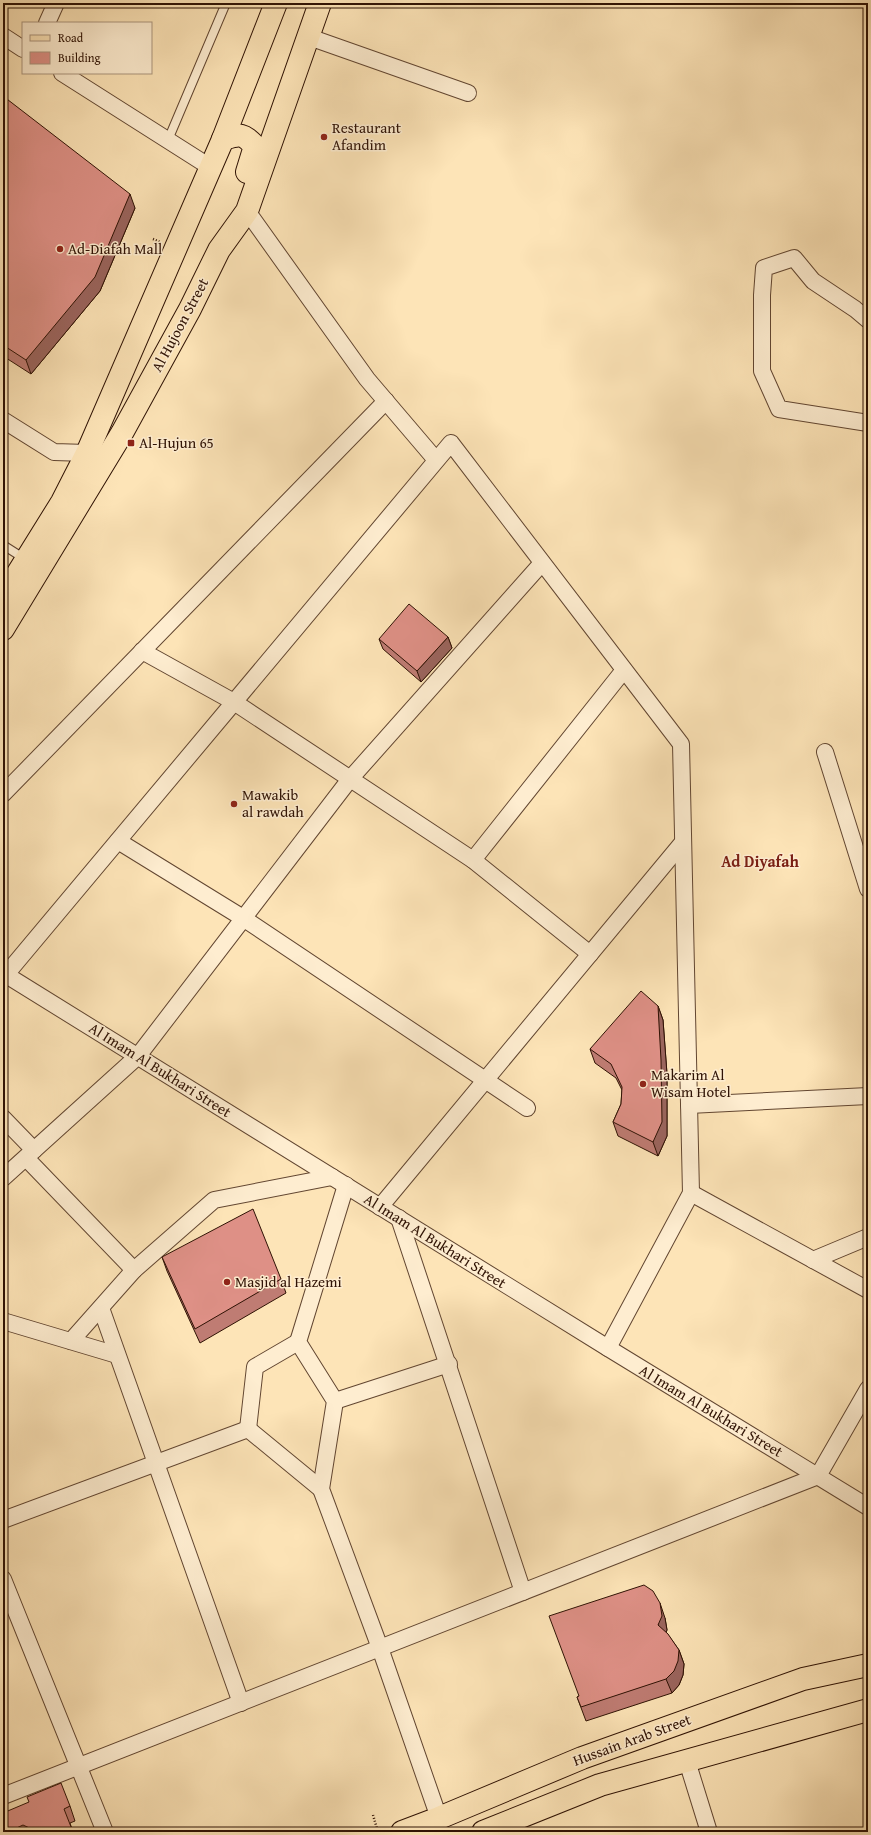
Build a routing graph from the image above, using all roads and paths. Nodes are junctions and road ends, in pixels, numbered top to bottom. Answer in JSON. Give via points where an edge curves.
{"nodes":[{"id":1,"x":56,"y":3,"type":"edge"},
{"id":2,"x":226,"y":3,"type":"edge"},
{"id":3,"x":276,"y":3,"type":"edge"},
{"id":4,"x":320,"y":3,"type":"edge"},
{"id":5,"x":47,"y":22,"type":"edge"},
{"id":6,"x":3,"y":36,"type":"edge"},
{"id":7,"x":309,"y":36,"type":"junction"},
{"id":8,"x":22,"y":48,"type":"edge"},
{"id":9,"x":64,"y":74,"type":"edge"},
{"id":10,"x":468,"y":93,"type":"dead end"},
{"id":11,"x":223,"y":139,"type":"junction"},
{"id":12,"x":168,"y":140,"type":"junction"},
{"id":13,"x":210,"y":167,"type":"junction"},
{"id":14,"x":247,"y":211,"type":"junction"},
{"id":15,"x":219,"y":250,"type":"junction"},
{"id":16,"x":868,"y":320,"type":"edge"},
{"id":17,"x":386,"y":401,"type":"junction"},
{"id":18,"x":3,"y":420,"type":"edge"},
{"id":19,"x":868,"y":423,"type":"edge"},
{"id":20,"x":87,"y":452,"type":"junction"},
{"id":21,"x":436,"y":460,"type":"junction"},
{"id":22,"x":3,"y":545,"type":"edge"},
{"id":23,"x":26,"y":560,"type":"junction"},
{"id":24,"x":542,"y":563,"type":"junction"},
{"id":25,"x":3,"y":597,"type":"edge"},
{"id":26,"x":3,"y":629,"type":"edge"},
{"id":27,"x":142,"y":651,"type":"junction"},
{"id":28,"x":624,"y":670,"type":"junction"},
{"id":29,"x":234,"y":702,"type":"junction"},
{"id":30,"x":825,"y":752,"type":"dead end"},
{"id":31,"x":350,"y":779,"type":"junction"},
{"id":32,"x":3,"y":794,"type":"edge"},
{"id":33,"x":118,"y":841,"type":"junction"},
{"id":34,"x":683,"y":842,"type":"junction"},
{"id":35,"x":473,"y":860,"type":"junction"},
{"id":36,"x":868,"y":890,"type":"edge"},
{"id":37,"x":243,"y":918,"type":"junction"},
{"id":38,"x":590,"y":954,"type":"junction"},
{"id":39,"x":4,"y":975,"type":"edge"},
{"id":40,"x":138,"y":1056,"type":"junction"},
{"id":41,"x":486,"y":1080,"type":"junction"},
{"id":42,"x":868,"y":1096,"type":"edge"},
{"id":43,"x":689,"y":1106,"type":"junction"},
{"id":44,"x":527,"y":1108,"type":"dead end"},
{"id":45,"x":3,"y":1118,"type":"edge"},
{"id":46,"x":30,"y":1154,"type":"junction"},
{"id":47,"x":332,"y":1177,"type":"junction"},
{"id":48,"x":3,"y":1178,"type":"edge"},
{"id":49,"x":346,"y":1185,"type":"junction"},
{"id":50,"x":691,"y":1193,"type":"junction"},
{"id":51,"x":380,"y":1206,"type":"junction"},
{"id":52,"x":399,"y":1218,"type":"junction"},
{"id":53,"x":868,"y":1237,"type":"edge"},
{"id":54,"x":813,"y":1260,"type":"junction"},
{"id":55,"x":134,"y":1270,"type":"junction"},
{"id":56,"x":868,"y":1290,"type":"edge"},
{"id":57,"x":101,"y":1308,"type":"junction"},
{"id":58,"x":3,"y":1321,"type":"edge"},
{"id":59,"x":71,"y":1341,"type":"junction"},
{"id":60,"x":298,"y":1342,"type":"junction"},
{"id":61,"x":608,"y":1348,"type":"junction"},
{"id":62,"x":117,"y":1355,"type":"junction"},
{"id":63,"x":448,"y":1364,"type":"junction"},
{"id":64,"x":868,"y":1389,"type":"edge"},
{"id":65,"x":335,"y":1400,"type":"junction"},
{"id":66,"x":248,"y":1429,"type":"junction"},
{"id":67,"x":156,"y":1463,"type":"junction"},
{"id":68,"x":818,"y":1476,"type":"junction"},
{"id":69,"x":321,"y":1489,"type":"junction"},
{"id":70,"x":868,"y":1507,"type":"edge"},
{"id":71,"x":3,"y":1520,"type":"edge"},
{"id":72,"x":3,"y":1579,"type":"edge"},
{"id":73,"x":523,"y":1592,"type":"junction"},
{"id":74,"x":380,"y":1648,"type":"junction"},
{"id":75,"x":868,"y":1665,"type":"edge"},
{"id":76,"x":241,"y":1703,"type":"junction"},
{"id":77,"x":868,"y":1710,"type":"edge"},
{"id":78,"x":687,"y":1761,"type":"junction"},
{"id":79,"x":79,"y":1766,"type":"junction"},
{"id":80,"x":3,"y":1796,"type":"edge"},
{"id":81,"x":373,"y":1815,"type":"dead end"},
{"id":82,"x":438,"y":1818,"type":"junction"},
{"id":83,"x":105,"y":1832,"type":"edge"},
{"id":84,"x":378,"y":1832,"type":"edge"},
{"id":85,"x":402,"y":1832,"type":"edge"},
{"id":86,"x":483,"y":1832,"type":"edge"},
{"id":87,"x":709,"y":1832,"type":"edge"}],
"edges":[{"from":1,"to":5,"type":"street"},
{"from":2,"to":12,"type":"lane"},
{"from":3,"to":11,"type":"main road","name":"Al Hujoon Street"},
{"from":4,"to":7,"type":"main road","name":"Al Hujoon Street"},
{"from":6,"to":8,"type":"street"},
{"from":7,"to":10,"type":"street"},
{"from":7,"to":14,"type":"main road","name":"Al Hujoon Street"},
{"from":9,"to":12,"type":"street"},
{"from":11,"to":13,"type":"main road","name":"Al Hujoon Street"},
{"from":11,"to":15,"type":"main road","via":[[236,135],[246,136],[255,146],[250,166],[223,228]]},
{"from":12,"to":13,"type":"street"},
{"from":13,"to":20,"type":"main road","name":"Al Hujoon Street"},
{"from":14,"to":15,"type":"main road","name":"Al Hujoon Street"},
{"from":14,"to":17,"type":"street","via":[[367,379]]},
{"from":15,"to":26,"type":"main road","name":"Al Hujoon Street","via":[[190,309],[122,433]]},
{"from":16,"to":19,"type":"street","via":[[813,280],[794,258],[764,268],[762,371],[779,409]]},
{"from":17,"to":21,"type":"street"},
{"from":17,"to":27,"type":"street"},
{"from":18,"to":20,"type":"street","via":[[54,452]]},
{"from":20,"to":23,"type":"main road","name":"Al Hujoon Street","via":[[62,502]]},
{"from":21,"to":24,"type":"street","via":[[451,443]]},
{"from":21,"to":29,"type":"street"},
{"from":22,"to":23,"type":"lane"},
{"from":23,"to":25,"type":"main road","name":"Al Hujoon Street"},
{"from":24,"to":28,"type":"street"},
{"from":24,"to":31,"type":"street"},
{"from":27,"to":29,"type":"street"},
{"from":27,"to":32,"type":"street"},
{"from":28,"to":34,"type":"street","via":[[681,744]]},
{"from":28,"to":35,"type":"street"},
{"from":29,"to":31,"type":"street"},
{"from":29,"to":33,"type":"street"},
{"from":30,"to":36,"type":"street"},
{"from":31,"to":35,"type":"street"},
{"from":31,"to":37,"type":"street"},
{"from":33,"to":37,"type":"street"},
{"from":33,"to":39,"type":"street"},
{"from":34,"to":38,"type":"street"},
{"from":34,"to":43,"type":"street"},
{"from":35,"to":38,"type":"street"},
{"from":37,"to":40,"type":"street"},
{"from":37,"to":41,"type":"street"},
{"from":38,"to":41,"type":"street"},
{"from":39,"to":40,"type":"street","name":"Al Imam Al Bukhari Street"},
{"from":40,"to":46,"type":"street"},
{"from":40,"to":47,"type":"street","name":"Al Imam Al Bukhari Street"},
{"from":41,"to":44,"type":"street"},
{"from":41,"to":51,"type":"street"},
{"from":42,"to":43,"type":"street"},
{"from":43,"to":50,"type":"street"},
{"from":45,"to":46,"type":"street"},
{"from":46,"to":48,"type":"street"},
{"from":46,"to":55,"type":"street"},
{"from":47,"to":49,"type":"street","name":"Al Imam Al Bukhari Street"},
{"from":47,"to":55,"type":"street","via":[[214,1200]]},
{"from":49,"to":51,"type":"street","name":"Al Imam Al Bukhari Street"},
{"from":49,"to":60,"type":"street"},
{"from":50,"to":54,"type":"street"},
{"from":50,"to":61,"type":"street"},
{"from":51,"to":52,"type":"street","name":"Al Imam Al Bukhari Street"},
{"from":52,"to":61,"type":"street","name":"Al Imam Al Bukhari Street"},
{"from":52,"to":63,"type":"street"},
{"from":53,"to":54,"type":"street"},
{"from":54,"to":56,"type":"street"},
{"from":55,"to":57,"type":"street"},
{"from":57,"to":59,"type":"street"},
{"from":57,"to":62,"type":"street"},
{"from":58,"to":59,"type":"street"},
{"from":59,"to":62,"type":"street"},
{"from":60,"to":65,"type":"street"},
{"from":60,"to":66,"type":"street","via":[[255,1367]]},
{"from":61,"to":68,"type":"street","name":"Al Imam Al Bukhari Street"},
{"from":62,"to":67,"type":"street"},
{"from":63,"to":65,"type":"street"},
{"from":63,"to":73,"type":"street"},
{"from":64,"to":68,"type":"street"},
{"from":65,"to":69,"type":"street"},
{"from":66,"to":67,"type":"street"},
{"from":66,"to":69,"type":"street"},
{"from":67,"to":71,"type":"street"},
{"from":67,"to":76,"type":"street"},
{"from":68,"to":70,"type":"street","name":"Al Imam Al Bukhari Street"},
{"from":68,"to":73,"type":"street"},
{"from":69,"to":74,"type":"street"},
{"from":72,"to":79,"type":"street"},
{"from":73,"to":74,"type":"street"},
{"from":74,"to":76,"type":"street"},
{"from":74,"to":82,"type":"street"},
{"from":75,"to":82,"type":"main road","name":"Hussain Arab Street","via":[[796,1681],[582,1758]]},
{"from":76,"to":79,"type":"street"},
{"from":77,"to":78,"type":"main road","name":"Hussain Arab Street"},
{"from":78,"to":86,"type":"main road","name":"Hussain Arab Street","via":[[600,1785]]},
{"from":78,"to":87,"type":"street"},
{"from":79,"to":80,"type":"street"},
{"from":79,"to":83,"type":"street"},
{"from":81,"to":84,"type":"path"},
{"from":82,"to":85,"type":"main road","name":"Hussain Arab Street"}]}
